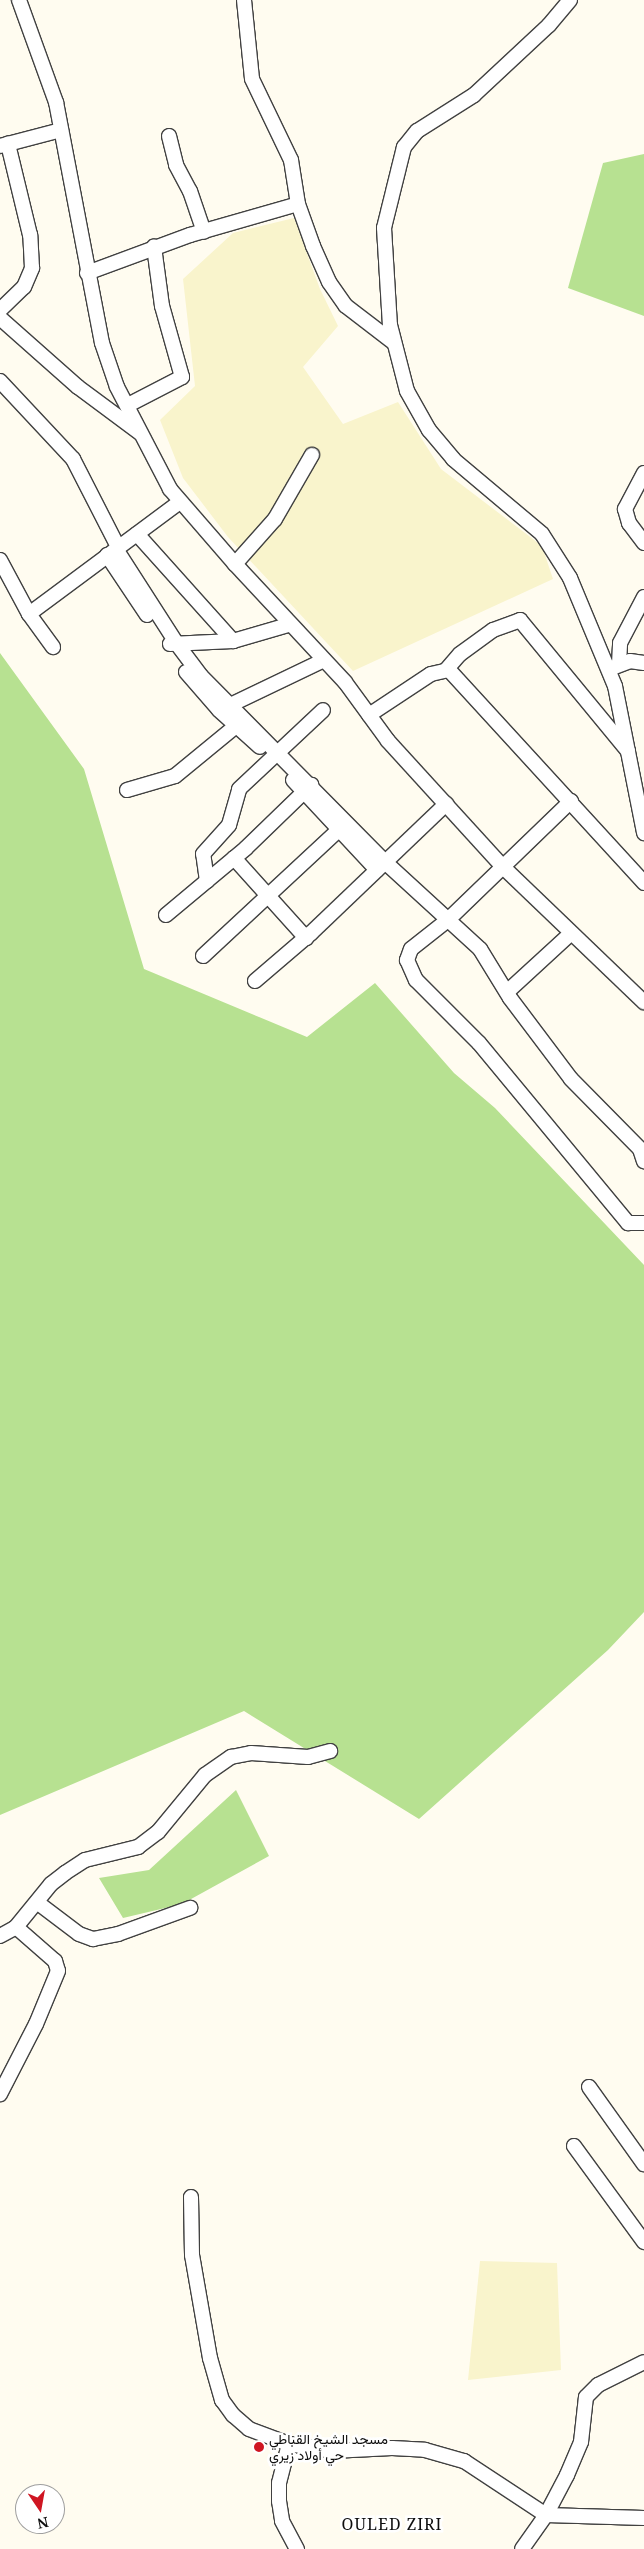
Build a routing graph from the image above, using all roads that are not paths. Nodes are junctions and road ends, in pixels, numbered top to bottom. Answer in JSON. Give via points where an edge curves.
{"nodes":[{"id":1,"x":19,"y":0,"type":"edge"},
{"id":2,"x":244,"y":0,"type":"edge"},
{"id":3,"x":570,"y":0,"type":"edge"},
{"id":4,"x":61,"y":130,"type":"junction"},
{"id":5,"x":169,"y":136,"type":"dead end"},
{"id":6,"x":4,"y":145,"type":"edge"},
{"id":7,"x":298,"y":204,"type":"junction"},
{"id":8,"x":204,"y":232,"type":"junction"},
{"id":9,"x":154,"y":247,"type":"junction"},
{"id":10,"x":87,"y":273,"type":"junction"},
{"id":11,"x":0,"y":310,"type":"edge"},
{"id":12,"x":0,"y":318,"type":"edge"},
{"id":13,"x":393,"y":342,"type":"junction"},
{"id":14,"x":0,"y":381,"type":"edge"},
{"id":15,"x":128,"y":405,"type":"junction"},
{"id":16,"x":140,"y":433,"type":"junction"},
{"id":17,"x":312,"y":455,"type":"dead end"},
{"id":18,"x":644,"y":474,"type":"edge"},
{"id":19,"x":180,"y":502,"type":"junction"},
{"id":20,"x":136,"y":534,"type":"junction"},
{"id":21,"x":644,"y":543,"type":"edge"},
{"id":22,"x":114,"y":550,"type":"junction"},
{"id":23,"x":0,"y":560,"type":"edge"},
{"id":24,"x":235,"y":564,"type":"junction"},
{"id":25,"x":644,"y":598,"type":"edge"},
{"id":26,"x":29,"y":614,"type":"junction"},
{"id":27,"x":290,"y":624,"type":"junction"},
{"id":28,"x":234,"y":640,"type":"junction"},
{"id":29,"x":172,"y":644,"type":"junction"},
{"id":30,"x":53,"y":646,"type":"dead end"},
{"id":31,"x":324,"y":660,"type":"junction"},
{"id":32,"x":644,"y":663,"type":"edge"},
{"id":33,"x":614,"y":667,"type":"junction"},
{"id":34,"x":446,"y":670,"type":"junction"},
{"id":35,"x":224,"y":707,"type":"junction"},
{"id":36,"x":322,"y":710,"type":"dead end"},
{"id":37,"x":369,"y":716,"type":"junction"},
{"id":38,"x":237,"y":725,"type":"junction"},
{"id":39,"x":606,"y":725,"type":"junction"},
{"id":40,"x":624,"y":731,"type":"junction"},
{"id":41,"x":628,"y":752,"type":"junction"},
{"id":42,"x":275,"y":755,"type":"junction"},
{"id":43,"x":308,"y":788,"type":"junction"},
{"id":44,"x":127,"y":790,"type":"dead end"},
{"id":45,"x":572,"y":801,"type":"junction"},
{"id":46,"x":446,"y":804,"type":"junction"},
{"id":47,"x":343,"y":826,"type":"junction"},
{"id":48,"x":644,"y":832,"type":"edge"},
{"id":49,"x":234,"y":858,"type":"junction"},
{"id":50,"x":381,"y":866,"type":"junction"},
{"id":51,"x":502,"y":866,"type":"junction"},
{"id":52,"x":206,"y":882,"type":"junction"},
{"id":53,"x":644,"y":882,"type":"edge"},
{"id":54,"x":270,"y":897,"type":"junction"},
{"id":55,"x":166,"y":915,"type":"dead end"},
{"id":56,"x":449,"y":919,"type":"junction"},
{"id":57,"x":570,"y":934,"type":"junction"},
{"id":58,"x":306,"y":938,"type":"junction"},
{"id":59,"x":204,"y":956,"type":"dead end"},
{"id":60,"x":255,"y":981,"type":"dead end"},
{"id":61,"x":507,"y":992,"type":"junction"},
{"id":62,"x":644,"y":1002,"type":"edge"},
{"id":63,"x":644,"y":1161,"type":"edge"},
{"id":64,"x":644,"y":1223,"type":"edge"},
{"id":65,"x":330,"y":1751,"type":"dead end"},
{"id":66,"x":38,"y":1903,"type":"junction"},
{"id":67,"x":190,"y":1908,"type":"dead end"},
{"id":68,"x":16,"y":1927,"type":"junction"},
{"id":69,"x":0,"y":1936,"type":"edge"},
{"id":70,"x":589,"y":2087,"type":"dead end"},
{"id":71,"x":0,"y":2094,"type":"edge"},
{"id":72,"x":574,"y":2146,"type":"dead end"},
{"id":73,"x":644,"y":2164,"type":"edge"},
{"id":74,"x":191,"y":2197,"type":"dead end"},
{"id":75,"x":644,"y":2242,"type":"edge"},
{"id":76,"x":644,"y":2362,"type":"edge"},
{"id":77,"x":289,"y":2444,"type":"junction"},
{"id":78,"x":546,"y":2515,"type":"junction"},
{"id":79,"x":644,"y":2518,"type":"edge"},
{"id":80,"x":297,"y":2549,"type":"edge"},
{"id":81,"x":522,"y":2549,"type":"edge"}],
"edges":[{"from":1,"to":4,"type":"street","via":[[49,76]]},
{"from":2,"to":7,"type":"street","via":[[252,79],[291,160]]},
{"from":3,"to":13,"type":"street","via":[[549,25],[474,95],[417,131],[404,147],[384,228]]},
{"from":4,"to":6,"type":"street"},
{"from":4,"to":10,"type":"street"},
{"from":5,"to":8,"type":"street","via":[[176,165],[190,191]]},
{"from":6,"to":11,"type":"street","via":[[30,235],[32,268],[24,287]]},
{"from":7,"to":8,"type":"street"},
{"from":7,"to":13,"type":"street","via":[[329,282],[346,306]]},
{"from":8,"to":9,"type":"street"},
{"from":9,"to":10,"type":"street"},
{"from":9,"to":15,"type":"street","via":[[162,306],[182,377]]},
{"from":10,"to":15,"type":"street","via":[[102,343],[117,387]]},
{"from":12,"to":16,"type":"street","via":[[78,387]]},
{"from":13,"to":33,"type":"street","via":[[407,392],[428,430],[453,459],[550,544]]},
{"from":14,"to":22,"type":"street","via":[[73,459]]},
{"from":15,"to":16,"type":"street"},
{"from":16,"to":19,"type":"street"},
{"from":17,"to":24,"type":"street","via":[[274,519]]},
{"from":18,"to":21,"type":"street","via":[[625,509],[629,523]]},
{"from":19,"to":20,"type":"street"},
{"from":19,"to":24,"type":"street"},
{"from":20,"to":22,"type":"street"},
{"from":20,"to":28,"type":"street"},
{"from":22,"to":26,"type":"street"},
{"from":22,"to":29,"type":"street"},
{"from":23,"to":26,"type":"street"},
{"from":24,"to":27,"type":"street"},
{"from":25,"to":33,"type":"street","via":[[620,643]]},
{"from":26,"to":30,"type":"street"},
{"from":27,"to":28,"type":"street"},
{"from":27,"to":31,"type":"street"},
{"from":28,"to":29,"type":"street"},
{"from":29,"to":35,"type":"street"},
{"from":31,"to":35,"type":"street"},
{"from":31,"to":37,"type":"street"},
{"from":32,"to":33,"type":"street","via":[[632,661]]},
{"from":33,"to":40,"type":"street"},
{"from":34,"to":37,"type":"street","via":[[431,674]]},
{"from":34,"to":39,"type":"street","via":[[460,654],[494,630],[520,620]]},
{"from":34,"to":45,"type":"street","via":[[466,686]]},
{"from":35,"to":38,"type":"street"},
{"from":35,"to":42,"type":"street"},
{"from":36,"to":42,"type":"street"},
{"from":37,"to":46,"type":"street"},
{"from":38,"to":42,"type":"street"},
{"from":38,"to":44,"type":"street","via":[[175,776]]},
{"from":39,"to":40,"type":"street"},
{"from":39,"to":41,"type":"street"},
{"from":40,"to":41,"type":"street"},
{"from":41,"to":48,"type":"street"},
{"from":42,"to":43,"type":"street"},
{"from":42,"to":52,"type":"street","via":[[239,789],[228,825],[204,850]]},
{"from":43,"to":47,"type":"street"},
{"from":43,"to":49,"type":"street"},
{"from":45,"to":51,"type":"street"},
{"from":45,"to":53,"type":"street"},
{"from":46,"to":50,"type":"street"},
{"from":46,"to":51,"type":"street"},
{"from":47,"to":50,"type":"street"},
{"from":47,"to":54,"type":"street"},
{"from":49,"to":52,"type":"street"},
{"from":49,"to":54,"type":"street"},
{"from":50,"to":56,"type":"street"},
{"from":50,"to":58,"type":"street"},
{"from":51,"to":56,"type":"street"},
{"from":51,"to":57,"type":"street"},
{"from":52,"to":55,"type":"street"},
{"from":54,"to":58,"type":"street"},
{"from":54,"to":59,"type":"street"},
{"from":56,"to":61,"type":"street","via":[[480,949]]},
{"from":56,"to":64,"type":"street","via":[[411,949],[407,960],[416,980],[479,1043],[628,1223]]},
{"from":57,"to":61,"type":"street"},
{"from":57,"to":62,"type":"street"},
{"from":58,"to":60,"type":"street"},
{"from":61,"to":63,"type":"street","via":[[571,1079],[640,1149]]},
{"from":65,"to":66,"type":"street","via":[[308,1757],[251,1753],[231,1757],[205,1775],[158,1832],[138,1847],[85,1860],[51,1884]]},
{"from":66,"to":67,"type":"street","via":[[79,1934],[93,1939],[118,1934]]},
{"from":66,"to":68,"type":"street"},
{"from":68,"to":69,"type":"street"},
{"from":68,"to":71,"type":"street","via":[[54,1961],[58,1971],[51,1992]]},
{"from":70,"to":73,"type":"street"},
{"from":72,"to":75,"type":"street"},
{"from":74,"to":77,"type":"street","via":[[192,2255],[210,2358],[222,2400],[249,2429]]},
{"from":76,"to":78,"type":"street","via":[[598,2385],[586,2397],[581,2442]]},
{"from":77,"to":78,"type":"street","via":[[332,2451],[392,2448],[432,2452],[464,2461]]},
{"from":77,"to":80,"type":"street","via":[[279,2483],[280,2501],[282,2521]]},
{"from":78,"to":79,"type":"street"},
{"from":78,"to":81,"type":"street"}]}
